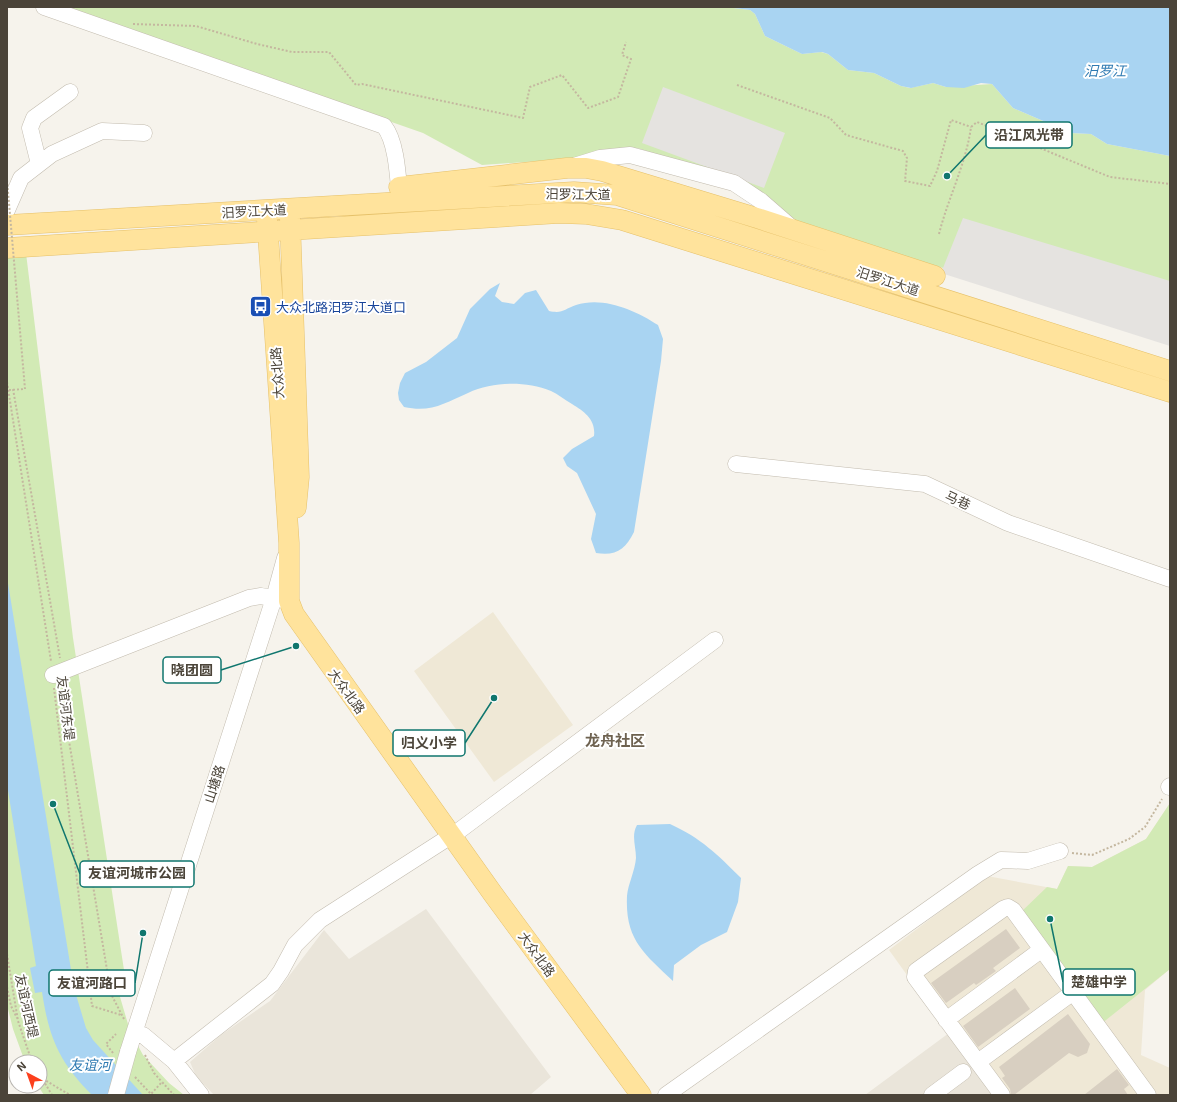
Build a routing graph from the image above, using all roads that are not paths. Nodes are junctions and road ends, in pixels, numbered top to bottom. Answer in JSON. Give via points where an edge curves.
{"nodes":[{"id":1,"x":44,"y":7,"type":"edge"},
{"id":2,"x":70,"y":92,"type":"dead end"},
{"id":3,"x":144,"y":133,"type":"dead end"},
{"id":4,"x":39,"y":164,"type":"junction"},
{"id":5,"x":567,"y":168,"type":"junction"},
{"id":6,"x":400,"y":194,"type":"junction"},
{"id":7,"x":290,"y":209,"type":"junction"},
{"id":8,"x":7,"y":210,"type":"edge"},
{"id":9,"x":266,"y":210,"type":"junction"},
{"id":10,"x":7,"y":225,"type":"edge"},
{"id":11,"x":290,"y":230,"type":"junction"},
{"id":12,"x":268,"y":232,"type":"junction"},
{"id":13,"x":796,"y":232,"type":"junction"},
{"id":14,"x":7,"y":248,"type":"edge"},
{"id":15,"x":934,"y":276,"type":"dead end"},
{"id":16,"x":1170,"y":371,"type":"edge"},
{"id":17,"x":1170,"y":392,"type":"edge"},
{"id":18,"x":736,"y":464,"type":"dead end"},
{"id":19,"x":293,"y":541,"type":"junction"},
{"id":20,"x":1170,"y":579,"type":"edge"},
{"id":21,"x":281,"y":599,"type":"junction"},
{"id":22,"x":310,"y":620,"type":"junction"},
{"id":23,"x":715,"y":640,"type":"dead end"},
{"id":24,"x":58,"y":673,"type":"road end"},
{"id":25,"x":456,"y":833,"type":"junction"},
{"id":26,"x":1060,"y":852,"type":"road end"},
{"id":27,"x":1041,"y":950,"type":"junction"},
{"id":28,"x":1072,"y":993,"type":"junction"},
{"id":29,"x":946,"y":1020,"type":"junction"},
{"id":30,"x":136,"y":1045,"type":"junction"},
{"id":31,"x":174,"y":1061,"type":"junction"},
{"id":32,"x":978,"y":1062,"type":"junction"},
{"id":33,"x":962,"y":1072,"type":"dead end"},
{"id":34,"x":116,"y":1095,"type":"edge"},
{"id":35,"x":126,"y":1095,"type":"edge"},
{"id":36,"x":201,"y":1095,"type":"edge"},
{"id":37,"x":641,"y":1095,"type":"edge"},
{"id":38,"x":653,"y":1095,"type":"edge"},
{"id":39,"x":666,"y":1095,"type":"edge"},
{"id":40,"x":932,"y":1095,"type":"edge"},
{"id":41,"x":1002,"y":1095,"type":"edge"},
{"id":42,"x":1148,"y":1095,"type":"edge"}],
"edges":[{"from":1,"to":6,"type":"street","via":[[384,126],[391,138]]},
{"from":2,"to":4,"type":"street","via":[[34,118],[30,128]]},
{"from":3,"to":4,"type":"street","via":[[102,131],[52,154]]},
{"from":4,"to":8,"type":"street","via":[[21,178]]},
{"from":5,"to":6,"type":"main road"},
{"from":5,"to":13,"type":"main road","via":[[602,171]]},
{"from":5,"to":13,"type":"street","via":[[615,155],[641,157],[734,183],[761,201]]},
{"from":6,"to":7,"type":"main road","name":"汨罗江大道"},
{"from":6,"to":16,"type":"main road","name":"汨罗江大道","via":[[574,192],[617,195]]},
{"from":7,"to":9,"type":"main road","name":"汨罗江大道"},
{"from":7,"to":11,"type":"main road","name":"大众北路"},
{"from":9,"to":10,"type":"main road","name":"汨罗江大道"},
{"from":9,"to":12,"type":"main road","name":"大众北路"},
{"from":11,"to":12,"type":"main road","name":"汨罗江大道"},
{"from":11,"to":17,"type":"main road","name":"汨罗江大道","via":[[559,213],[615,219]]},
{"from":11,"to":19,"type":"main road","name":"大众北路","via":[[299,476]]},
{"from":12,"to":14,"type":"main road","name":"汨罗江大道"},
{"from":12,"to":19,"type":"main road","name":"大众北路"},
{"from":13,"to":15,"type":"main road"},
{"from":18,"to":20,"type":"street","name":"马巷","via":[[925,484],[1008,523]]},
{"from":19,"to":21,"type":"street","name":"山塘路"},
{"from":19,"to":21,"type":"main road","name":"大众北路"},
{"from":19,"to":22,"type":"main road","name":"大众北路","via":[[302,598]]},
{"from":21,"to":22,"type":"street","via":[[297,606]]},
{"from":21,"to":24,"type":"street","via":[[249,598]]},
{"from":21,"to":25,"type":"main road","name":"大众北路"},
{"from":21,"to":30,"type":"street","name":"山塘路"},
{"from":22,"to":25,"type":"main road","name":"大众北路"},
{"from":23,"to":25,"type":"street"},
{"from":25,"to":31,"type":"street","via":[[320,920],[295,945],[272,984]]},
{"from":25,"to":37,"type":"main road","name":"大众北路"},
{"from":25,"to":38,"type":"main road","name":"大众北路"},
{"from":26,"to":39,"type":"street","via":[[1028,861],[1001,860],[978,874]]},
{"from":27,"to":28,"type":"street"},
{"from":27,"to":29,"type":"street"},
{"from":27,"to":29,"type":"street","via":[[1013,910],[1008,907],[916,971],[915,977]]},
{"from":28,"to":32,"type":"street"},
{"from":28,"to":42,"type":"street"},
{"from":29,"to":32,"type":"street"},
{"from":30,"to":31,"type":"street"},
{"from":30,"to":34,"type":"street","bridge":true},
{"from":30,"to":35,"type":"street"},
{"from":31,"to":36,"type":"street"},
{"from":32,"to":41,"type":"street"},
{"from":33,"to":40,"type":"street"}]}
